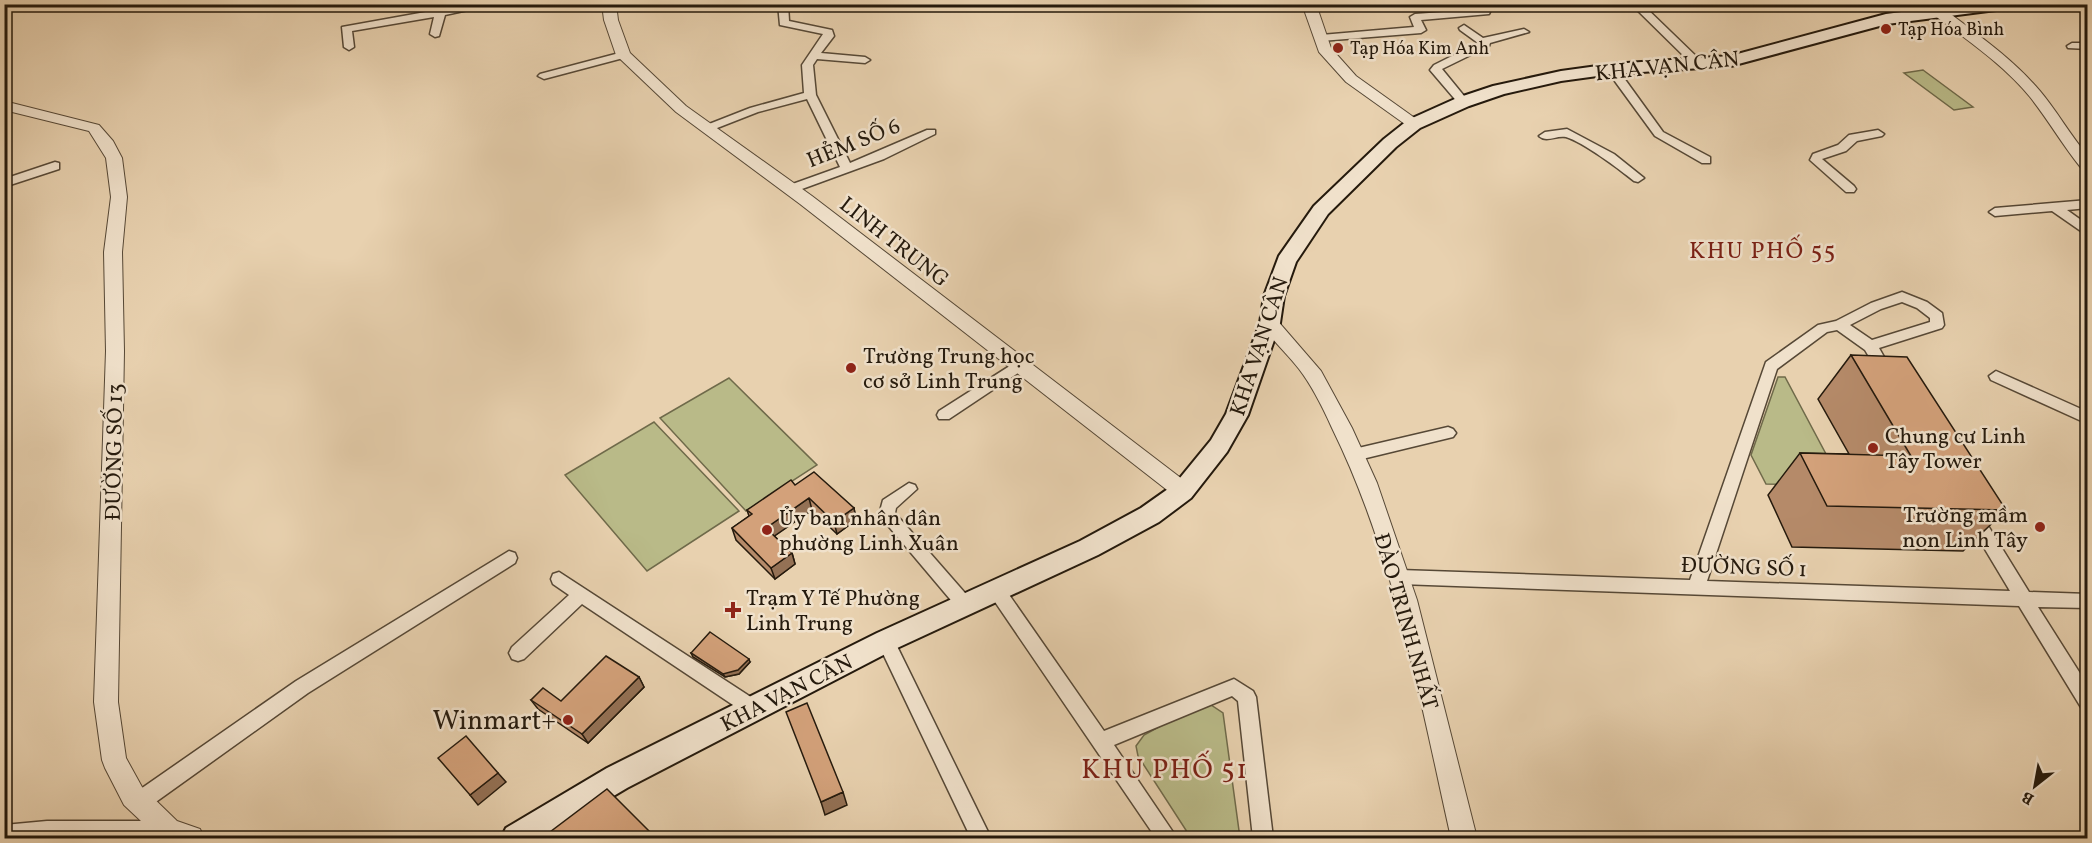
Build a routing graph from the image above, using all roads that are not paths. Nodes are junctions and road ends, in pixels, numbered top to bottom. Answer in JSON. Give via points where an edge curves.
{"nodes":[{"id":1,"x":491,"y":4,"type":"edge"},
{"id":2,"x":609,"y":4,"type":"edge"},
{"id":3,"x":783,"y":4,"type":"edge"},
{"id":4,"x":1309,"y":4,"type":"edge"},
{"id":5,"x":1636,"y":4,"type":"edge"},
{"id":6,"x":2004,"y":4,"type":"edge"},
{"id":7,"x":2070,"y":4,"type":"edge"},
{"id":8,"x":1979,"y":6,"type":"edge"},
{"id":9,"x":2088,"y":7,"type":"edge"},
{"id":10,"x":440,"y":12,"type":"junction"},
{"id":11,"x":1485,"y":12,"type":"dead end"},
{"id":12,"x":1939,"y":12,"type":"junction"},
{"id":13,"x":1464,"y":28,"type":"dead end"},
{"id":14,"x":1524,"y":32,"type":"dead end"},
{"id":15,"x":435,"y":34,"type":"dead end"},
{"id":16,"x":1320,"y":38,"type":"junction"},
{"id":17,"x":1483,"y":41,"type":"junction"},
{"id":18,"x":2072,"y":46,"type":"dead end"},
{"id":19,"x":2088,"y":46,"type":"edge"},
{"id":20,"x":349,"y":47,"type":"dead end"},
{"id":21,"x":623,"y":55,"type":"junction"},
{"id":22,"x":814,"y":56,"type":"junction"},
{"id":23,"x":865,"y":60,"type":"dead end"},
{"id":24,"x":1696,"y":62,"type":"junction"},
{"id":25,"x":1612,"y":69,"type":"junction"},
{"id":26,"x":544,"y":76,"type":"dead end"},
{"id":27,"x":810,"y":95,"type":"junction"},
{"id":28,"x":1463,"y":102,"type":"junction"},
{"id":29,"x":4,"y":105,"type":"edge"},
{"id":30,"x":1414,"y":124,"type":"junction"},
{"id":31,"x":708,"y":128,"type":"junction"},
{"id":32,"x":931,"y":132,"type":"dead end"},
{"id":33,"x":1878,"y":134,"type":"dead end"},
{"id":34,"x":1545,"y":136,"type":"dead end"},
{"id":35,"x":1706,"y":160,"type":"dead end"},
{"id":36,"x":56,"y":166,"type":"dead end"},
{"id":37,"x":2088,"y":166,"type":"edge"},
{"id":38,"x":847,"y":168,"type":"junction"},
{"id":39,"x":1638,"y":178,"type":"dead end"},
{"id":40,"x":4,"y":183,"type":"edge"},
{"id":41,"x":791,"y":189,"type":"junction"},
{"id":42,"x":1850,"y":189,"type":"dead end"},
{"id":43,"x":2088,"y":204,"type":"edge"},
{"id":44,"x":2055,"y":207,"type":"junction"},
{"id":45,"x":1995,"y":212,"type":"dead end"},
{"id":46,"x":2088,"y":232,"type":"edge"},
{"id":47,"x":1270,"y":323,"type":"junction"},
{"id":48,"x":1839,"y":325,"type":"junction"},
{"id":49,"x":1870,"y":346,"type":"junction"},
{"id":50,"x":1019,"y":365,"type":"junction"},
{"id":51,"x":1996,"y":376,"type":"dead end"},
{"id":52,"x":1894,"y":387,"type":"edge"},
{"id":53,"x":944,"y":415,"type":"dead end"},
{"id":54,"x":2088,"y":419,"type":"edge"},
{"id":55,"x":1448,"y":433,"type":"dead end"},
{"id":56,"x":1354,"y":455,"type":"junction"},
{"id":57,"x":909,"y":489,"type":"dead end"},
{"id":58,"x":1184,"y":491,"type":"junction"},
{"id":59,"x":1962,"y":497,"type":"edge"},
{"id":60,"x":508,"y":558,"type":"dead end"},
{"id":61,"x":1400,"y":577,"type":"junction"},
{"id":62,"x":559,"y":579,"type":"dead end"},
{"id":63,"x":1696,"y":587,"type":"junction"},
{"id":64,"x":997,"y":591,"type":"junction"},
{"id":65,"x":582,"y":594,"type":"junction"},
{"id":66,"x":2025,"y":598,"type":"junction"},
{"id":67,"x":2088,"y":601,"type":"edge"},
{"id":68,"x":966,"y":606,"type":"junction"},
{"id":69,"x":885,"y":641,"type":"junction"},
{"id":70,"x":518,"y":653,"type":"dead end"},
{"id":71,"x":2088,"y":703,"type":"edge"},
{"id":72,"x":754,"y":709,"type":"junction"},
{"id":73,"x":1102,"y":741,"type":"junction"},
{"id":74,"x":139,"y":802,"type":"junction"},
{"id":75,"x":4,"y":835,"type":"edge"},
{"id":76,"x":180,"y":835,"type":"edge"},
{"id":77,"x":516,"y":838,"type":"edge"},
{"id":78,"x":981,"y":838,"type":"edge"},
{"id":79,"x":1167,"y":838,"type":"edge"},
{"id":80,"x":1263,"y":838,"type":"edge"},
{"id":81,"x":1464,"y":838,"type":"edge"}],
"edges":[{"from":1,"to":10,"type":"street"},
{"from":2,"to":21,"type":"street","name":"LINH TRUNG"},
{"from":3,"to":22,"type":"street","via":[[784,23],[828,32]]},
{"from":4,"to":16,"type":"street"},
{"from":5,"to":24,"type":"street"},
{"from":6,"to":8,"type":"main road","name":"KHA VẠN CÂN"},
{"from":7,"to":9,"type":"main road"},
{"from":8,"to":12,"type":"main road","name":"KHA VẠN CÂN"},
{"from":10,"to":15,"type":"street"},
{"from":10,"to":20,"type":"street","via":[[346,29]]},
{"from":11,"to":16,"type":"street","via":[[1415,17],[1421,30]]},
{"from":12,"to":24,"type":"main road","name":"KHA VẠN CÂN","via":[[1886,20],[1731,61]]},
{"from":12,"to":37,"type":"street","via":[[1992,53],[2035,94]]},
{"from":13,"to":17,"type":"street"},
{"from":14,"to":17,"type":"street"},
{"from":16,"to":30,"type":"street","via":[[1324,49],[1351,79]]},
{"from":17,"to":28,"type":"street","via":[[1482,47],[1436,70]]},
{"from":18,"to":19,"type":"street"},
{"from":21,"to":26,"type":"street"},
{"from":21,"to":31,"type":"street","name":"LINH TRUNG","via":[[681,109]]},
{"from":22,"to":23,"type":"street"},
{"from":22,"to":27,"type":"street","via":[[807,65]]},
{"from":24,"to":25,"type":"main road","name":"KHA VẠN CÂN"},
{"from":25,"to":28,"type":"main road","name":"KHA VẠN CÂN","via":[[1561,76]]},
{"from":25,"to":35,"type":"street","via":[[1659,134]]},
{"from":27,"to":31,"type":"street"},
{"from":27,"to":38,"type":"street"},
{"from":28,"to":30,"type":"main road","name":"KHA VẠN CÂN"},
{"from":29,"to":74,"type":"street","name":"ĐƯỜNG SỐ 13","via":[[94,128],[114,158],[119,197],[114,252],[116,351],[106,702],[114,760]]},
{"from":30,"to":47,"type":"main road","name":"KHA VẠN CÂN","via":[[1321,210],[1286,261]]},
{"from":31,"to":41,"type":"street","name":"LINH TRUNG"},
{"from":32,"to":38,"type":"street","name":"HẺM SỐ 6"},
{"from":33,"to":42,"type":"street","via":[[1853,138],[1842,148],[1817,157]]},
{"from":34,"to":39,"type":"street","via":[[1568,133]]},
{"from":36,"to":40,"type":"street"},
{"from":38,"to":41,"type":"street","name":"HẺM SỐ 6"},
{"from":41,"to":50,"type":"street","name":"LINH TRUNG"},
{"from":43,"to":44,"type":"street"},
{"from":44,"to":45,"type":"street"},
{"from":44,"to":46,"type":"street"},
{"from":47,"to":56,"type":"street","name":"ĐÀO TRINH NHẤT","via":[[1312,373]]},
{"from":47,"to":58,"type":"main road","name":"KHA VẠN CÂN","via":[[1237,415]]},
{"from":48,"to":49,"type":"street"},
{"from":48,"to":49,"type":"street","via":[[1902,297],[1922,304],[1937,316],[1937,325]]},
{"from":48,"to":63,"type":"street","via":[[1823,328],[1771,366]]},
{"from":49,"to":52,"type":"street"},
{"from":50,"to":53,"type":"street"},
{"from":50,"to":58,"type":"street","name":"LINH TRUNG"},
{"from":51,"to":54,"type":"street"},
{"from":55,"to":56,"type":"street"},
{"from":56,"to":61,"type":"street","name":"ĐÀO TRINH NHẤT"},
{"from":57,"to":68,"type":"street","via":[[889,505],[887,515]]},
{"from":58,"to":64,"type":"main road","name":"KHA VẠN CÂN","via":[[1150,515],[1089,548]]},
{"from":59,"to":66,"type":"street"},
{"from":60,"to":74,"type":"street","via":[[302,687]]},
{"from":61,"to":63,"type":"street","name":"ĐƯỜNG SỐ 1"},
{"from":61,"to":81,"type":"street","name":"ĐÀO TRINH NHẤT"},
{"from":62,"to":65,"type":"street"},
{"from":63,"to":66,"type":"street","name":"ĐƯỜNG SỐ 1"},
{"from":64,"to":68,"type":"main road","name":"KHA VẠN CÂN"},
{"from":64,"to":73,"type":"street"},
{"from":65,"to":70,"type":"street"},
{"from":65,"to":72,"type":"street"},
{"from":66,"to":67,"type":"street","name":"ĐƯỜNG SỐ 1"},
{"from":66,"to":71,"type":"street"},
{"from":68,"to":69,"type":"main road","name":"KHA VẠN CÂN"},
{"from":69,"to":72,"type":"main road","name":"KHA VẠN CÂN"},
{"from":69,"to":78,"type":"street"},
{"from":72,"to":77,"type":"main road","name":"KHA VẠN CÂN","via":[[617,778]]},
{"from":73,"to":79,"type":"street"},
{"from":73,"to":80,"type":"street","via":[[1234,687],[1247,697]]},
{"from":74,"to":76,"type":"street","name":"ĐƯỜNG SỐ 13"},
{"from":75,"to":76,"type":"street","via":[[47,831]]}]}
